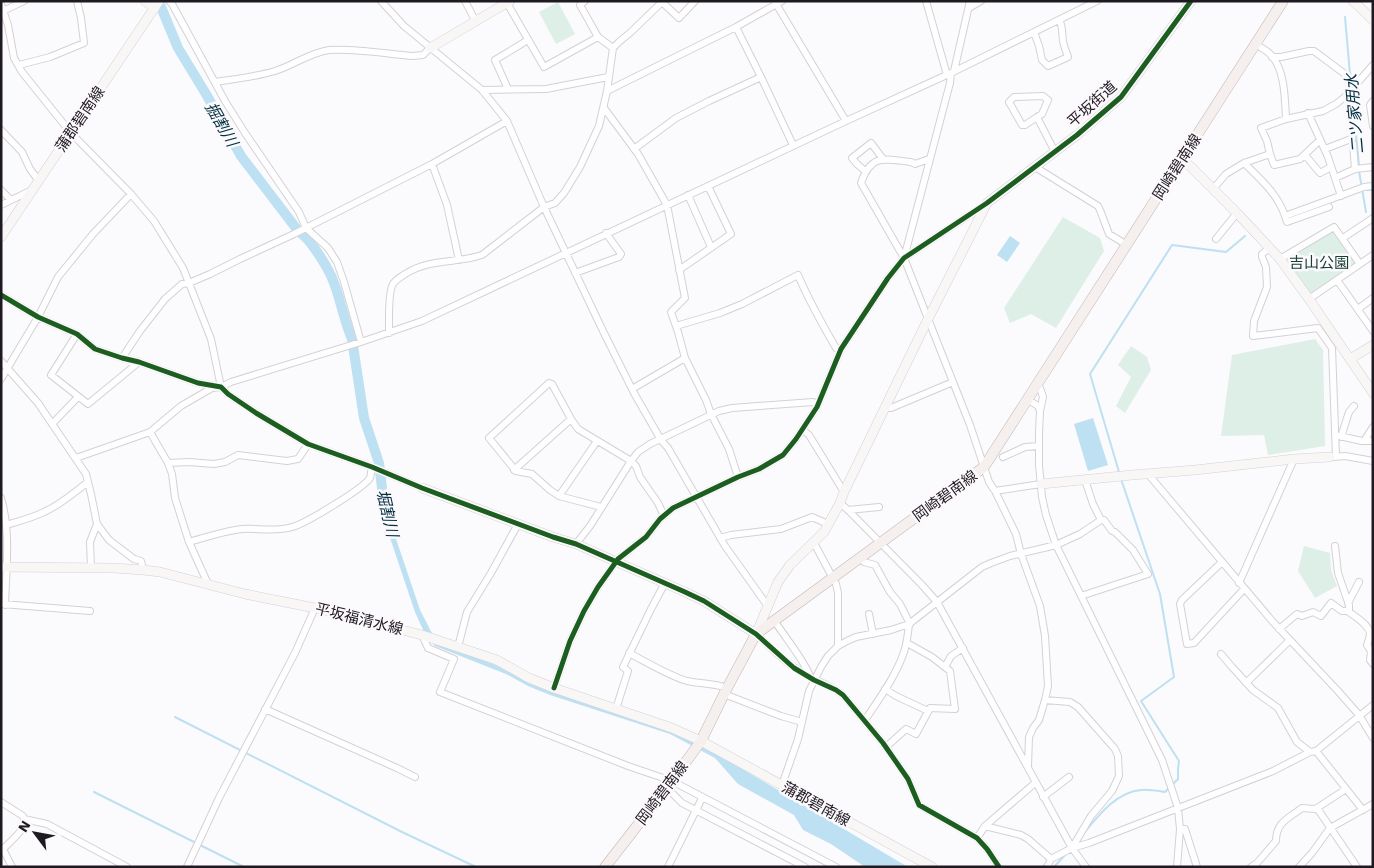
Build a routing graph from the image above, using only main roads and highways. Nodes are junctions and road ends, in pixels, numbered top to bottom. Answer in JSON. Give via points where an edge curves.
{"nodes":[{"id":1,"x":1284,"y":1,"type":"edge"},
{"id":2,"x":606,"y":867,"type":"edge"}],
"edges":[{"from":1,"to":2,"type":"main road","name":"岡崎碧南線","via":[[984,467],[756,634],[699,744]]}]}
